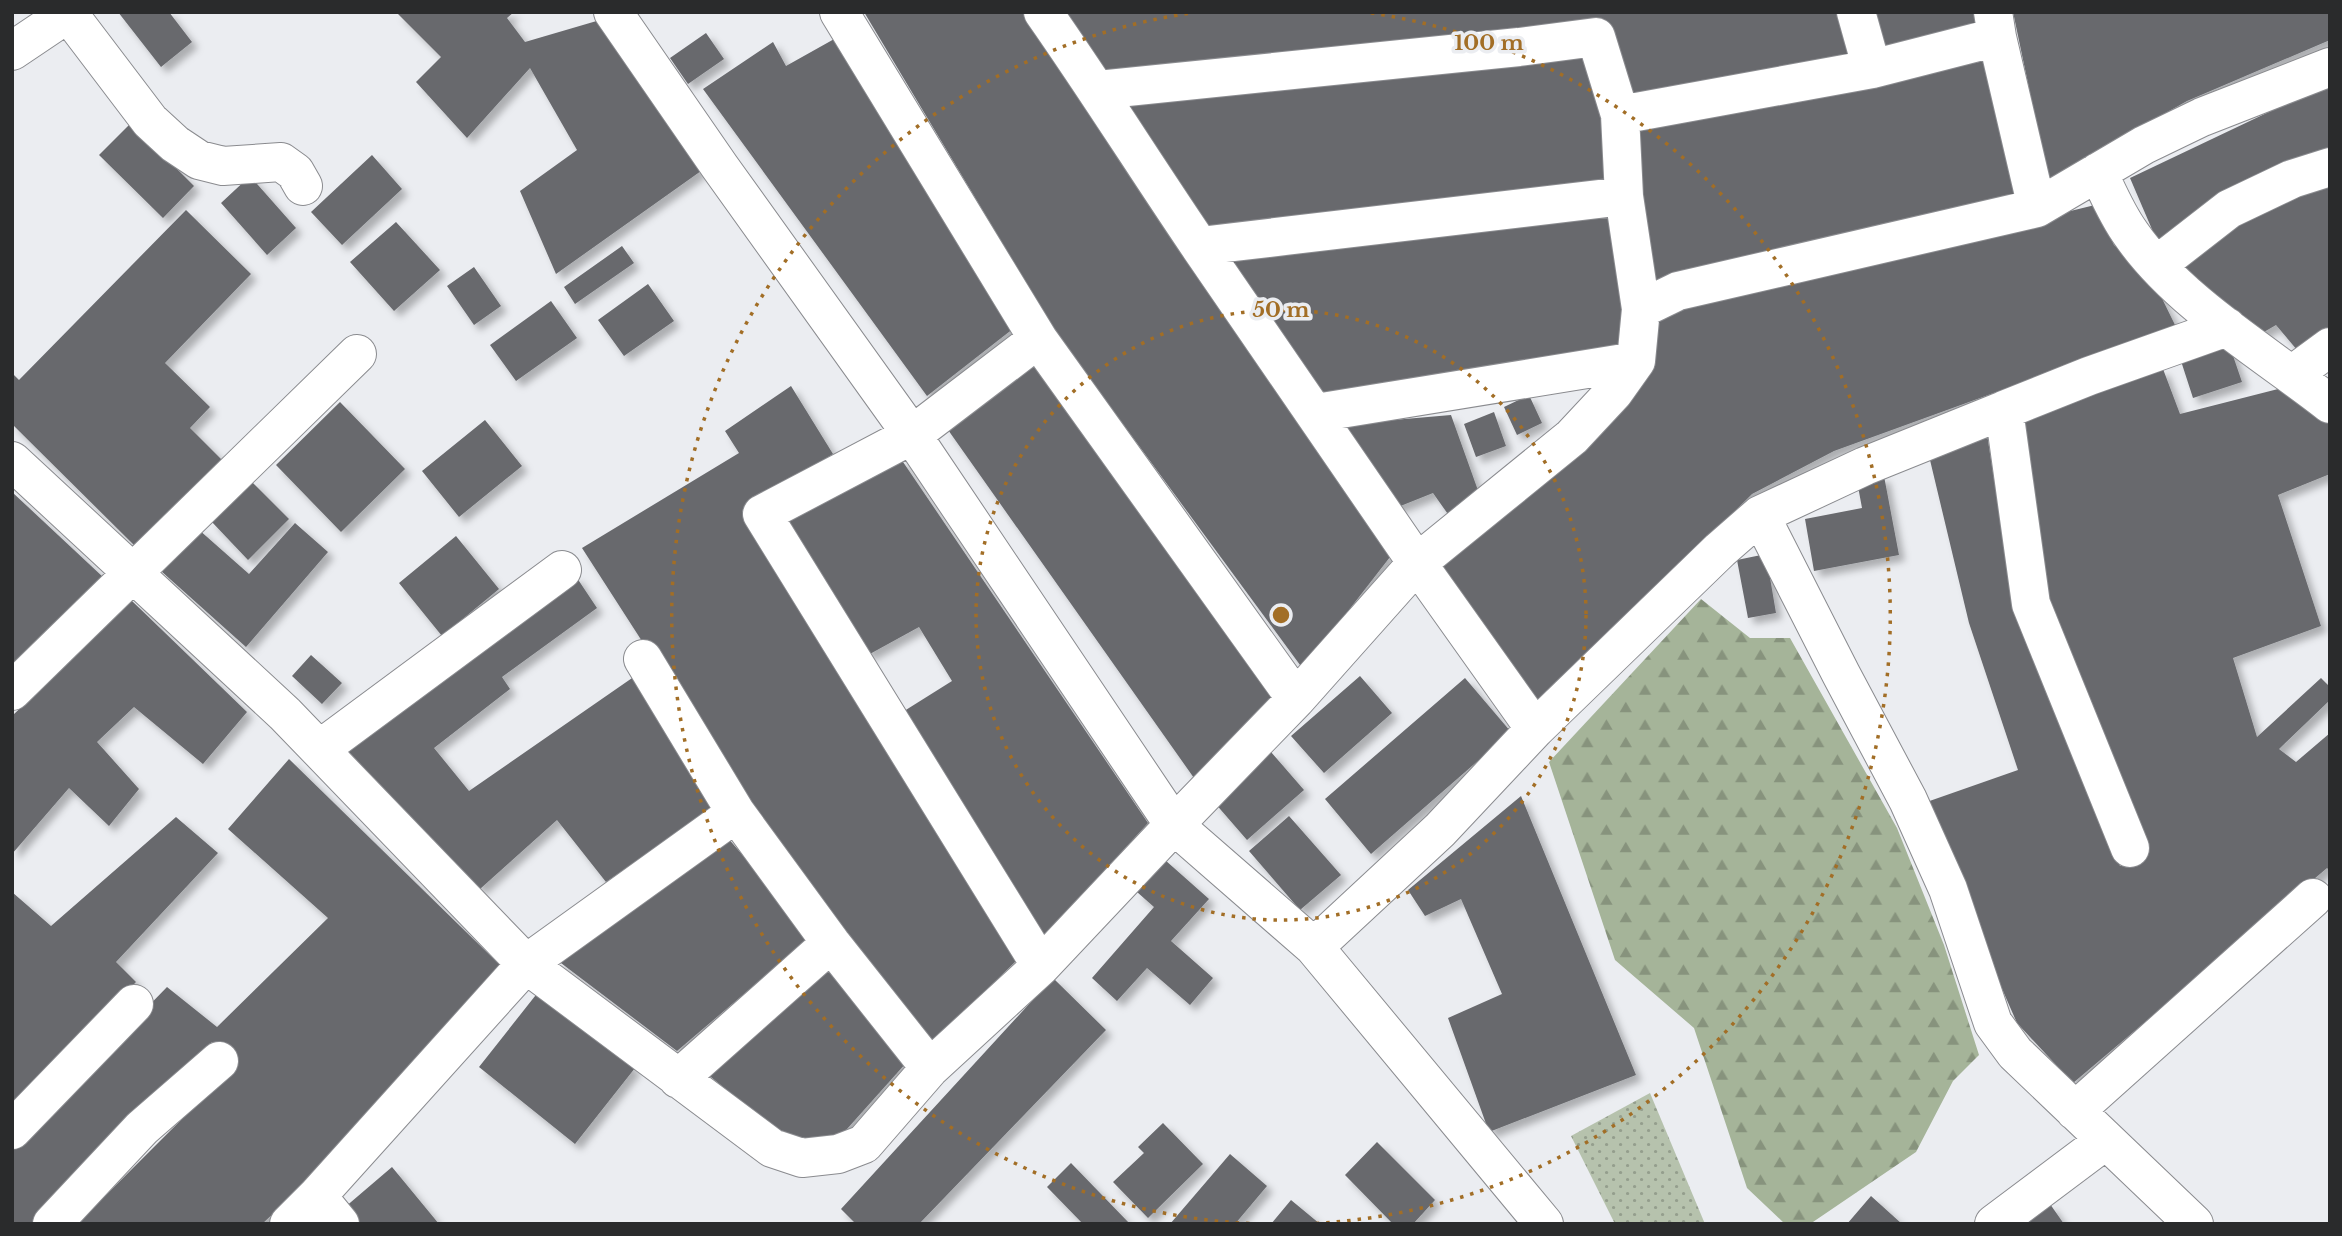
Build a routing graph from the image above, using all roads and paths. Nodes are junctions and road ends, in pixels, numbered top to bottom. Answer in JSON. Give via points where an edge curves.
{"nodes":[{"id":1,"x":613,"y":12,"type":"edge"},
{"id":2,"x":839,"y":12,"type":"edge"},
{"id":3,"x":1043,"y":12,"type":"edge"},
{"id":4,"x":1856,"y":12,"type":"edge"},
{"id":5,"x":69,"y":13,"type":"edge"},
{"id":6,"x":1995,"y":24,"type":"edge"},
{"id":7,"x":12,"y":51,"type":"edge"},
{"id":8,"x":2330,"y":67,"type":"edge"},
{"id":9,"x":1872,"y":69,"type":"junction"},
{"id":10,"x":1097,"y":90,"type":"junction"},
{"id":11,"x":1619,"y":115,"type":"junction"},
{"id":12,"x":2330,"y":167,"type":"edge"},
{"id":13,"x":2098,"y":172,"type":"junction"},
{"id":14,"x":303,"y":186,"type":"dead end"},
{"id":15,"x":1624,"y":196,"type":"junction"},
{"id":16,"x":2037,"y":208,"type":"junction"},
{"id":17,"x":1200,"y":247,"type":"junction"},
{"id":18,"x":2157,"y":265,"type":"junction"},
{"id":19,"x":1641,"y":309,"type":"junction"},
{"id":20,"x":2228,"y":327,"type":"junction"},
{"id":21,"x":1038,"y":339,"type":"junction"},
{"id":22,"x":2330,"y":347,"type":"edge"},
{"id":23,"x":357,"y":354,"type":"dead end"},
{"id":24,"x":1636,"y":361,"type":"junction"},
{"id":25,"x":2292,"y":374,"type":"junction"},
{"id":26,"x":2330,"y":404,"type":"edge"},
{"id":27,"x":2004,"y":410,"type":"junction"},
{"id":28,"x":1316,"y":413,"type":"junction"},
{"id":29,"x":912,"y":435,"type":"junction"},
{"id":30,"x":12,"y":461,"type":"edge"},
{"id":31,"x":1760,"y":515,"type":"junction"},
{"id":32,"x":1417,"y":562,"type":"junction"},
{"id":33,"x":562,"y":570,"type":"dead end"},
{"id":34,"x":134,"y":572,"type":"junction"},
{"id":35,"x":643,"y":659,"type":"dead end"},
{"id":36,"x":12,"y":691,"type":"edge"},
{"id":37,"x":1297,"y":699,"type":"junction"},
{"id":38,"x":1535,"y":729,"type":"junction"},
{"id":39,"x":320,"y":749,"type":"junction"},
{"id":40,"x":736,"y":813,"type":"junction"},
{"id":41,"x":1174,"y":825,"type":"junction"},
{"id":42,"x":2130,"y":849,"type":"dead end"},
{"id":43,"x":2313,"y":898,"type":"dead end"},
{"id":44,"x":831,"y":943,"type":"junction"},
{"id":45,"x":1314,"y":947,"type":"junction"},
{"id":46,"x":526,"y":964,"type":"junction"},
{"id":47,"x":1041,"y":966,"type":"junction"},
{"id":48,"x":134,"y":1003,"type":"dead end"},
{"id":49,"x":219,"y":1061,"type":"dead end"},
{"id":50,"x":930,"y":1068,"type":"junction"},
{"id":51,"x":678,"y":1079,"type":"junction"},
{"id":52,"x":2075,"y":1111,"type":"junction"},
{"id":53,"x":12,"y":1130,"type":"edge"},
{"id":54,"x":2106,"y":1140,"type":"junction"},
{"id":55,"x":329,"y":1210,"type":"edge"},
{"id":56,"x":52,"y":1224,"type":"edge"},
{"id":57,"x":289,"y":1224,"type":"edge"},
{"id":58,"x":1544,"y":1224,"type":"edge"},
{"id":59,"x":1994,"y":1224,"type":"edge"},
{"id":60,"x":2194,"y":1224,"type":"edge"}],
"edges":[{"from":1,"to":29,"type":"street"},
{"from":2,"to":21,"type":"street"},
{"from":3,"to":10,"type":"street"},
{"from":4,"to":9,"type":"street"},
{"from":5,"to":7,"type":"street"},
{"from":5,"to":14,"type":"street","via":[[150,121],[175,144],[199,160],[223,166],[281,163],[295,172]]},
{"from":6,"to":9,"type":"street"},
{"from":6,"to":16,"type":"street"},
{"from":8,"to":13,"type":"street","via":[[2202,117]]},
{"from":9,"to":11,"type":"street"},
{"from":10,"to":11,"type":"street","via":[[1596,37]]},
{"from":10,"to":17,"type":"street"},
{"from":11,"to":15,"type":"street"},
{"from":12,"to":18,"type":"street","via":[[2228,209]]},
{"from":13,"to":16,"type":"street"},
{"from":13,"to":18,"type":"street","via":[[2132,235]]},
{"from":15,"to":17,"type":"street"},
{"from":15,"to":19,"type":"street"},
{"from":16,"to":19,"type":"street","via":[[1678,291]]},
{"from":17,"to":28,"type":"street"},
{"from":18,"to":20,"type":"street"},
{"from":19,"to":24,"type":"street"},
{"from":20,"to":25,"type":"street"},
{"from":20,"to":27,"type":"street"},
{"from":21,"to":29,"type":"street"},
{"from":21,"to":37,"type":"street"},
{"from":22,"to":25,"type":"street"},
{"from":23,"to":34,"type":"street"},
{"from":24,"to":28,"type":"street"},
{"from":24,"to":32,"type":"street","via":[[1572,437]]},
{"from":25,"to":26,"type":"street"},
{"from":27,"to":31,"type":"street"},
{"from":27,"to":42,"type":"street","via":[[2031,604]]},
{"from":28,"to":32,"type":"street"},
{"from":29,"to":41,"type":"street"},
{"from":29,"to":47,"type":"street","via":[[762,514]]},
{"from":30,"to":34,"type":"street"},
{"from":31,"to":38,"type":"street"},
{"from":31,"to":52,"type":"street","via":[[1909,800],[1948,889],[1993,1023],[2014,1053]]},
{"from":32,"to":37,"type":"street"},
{"from":32,"to":38,"type":"street"},
{"from":33,"to":39,"type":"street"},
{"from":34,"to":36,"type":"street"},
{"from":34,"to":39,"type":"street"},
{"from":35,"to":40,"type":"street"},
{"from":37,"to":41,"type":"street"},
{"from":38,"to":45,"type":"street","via":[[1440,830]]},
{"from":39,"to":46,"type":"street"},
{"from":40,"to":44,"type":"street"},
{"from":40,"to":46,"type":"street"},
{"from":41,"to":45,"type":"street"},
{"from":41,"to":47,"type":"street"},
{"from":43,"to":52,"type":"street"},
{"from":44,"to":50,"type":"street"},
{"from":44,"to":51,"type":"street"},
{"from":45,"to":58,"type":"street"},
{"from":46,"to":51,"type":"street"},
{"from":46,"to":55,"type":"street"},
{"from":47,"to":50,"type":"street"},
{"from":48,"to":53,"type":"street"},
{"from":49,"to":56,"type":"street","via":[[142,1128]]},
{"from":50,"to":51,"type":"street","via":[[864,1144],[838,1154],[802,1158],[772,1148]]},
{"from":52,"to":54,"type":"street"},
{"from":54,"to":59,"type":"street"},
{"from":54,"to":60,"type":"street"},
{"from":55,"to":57,"type":"street"}]}
